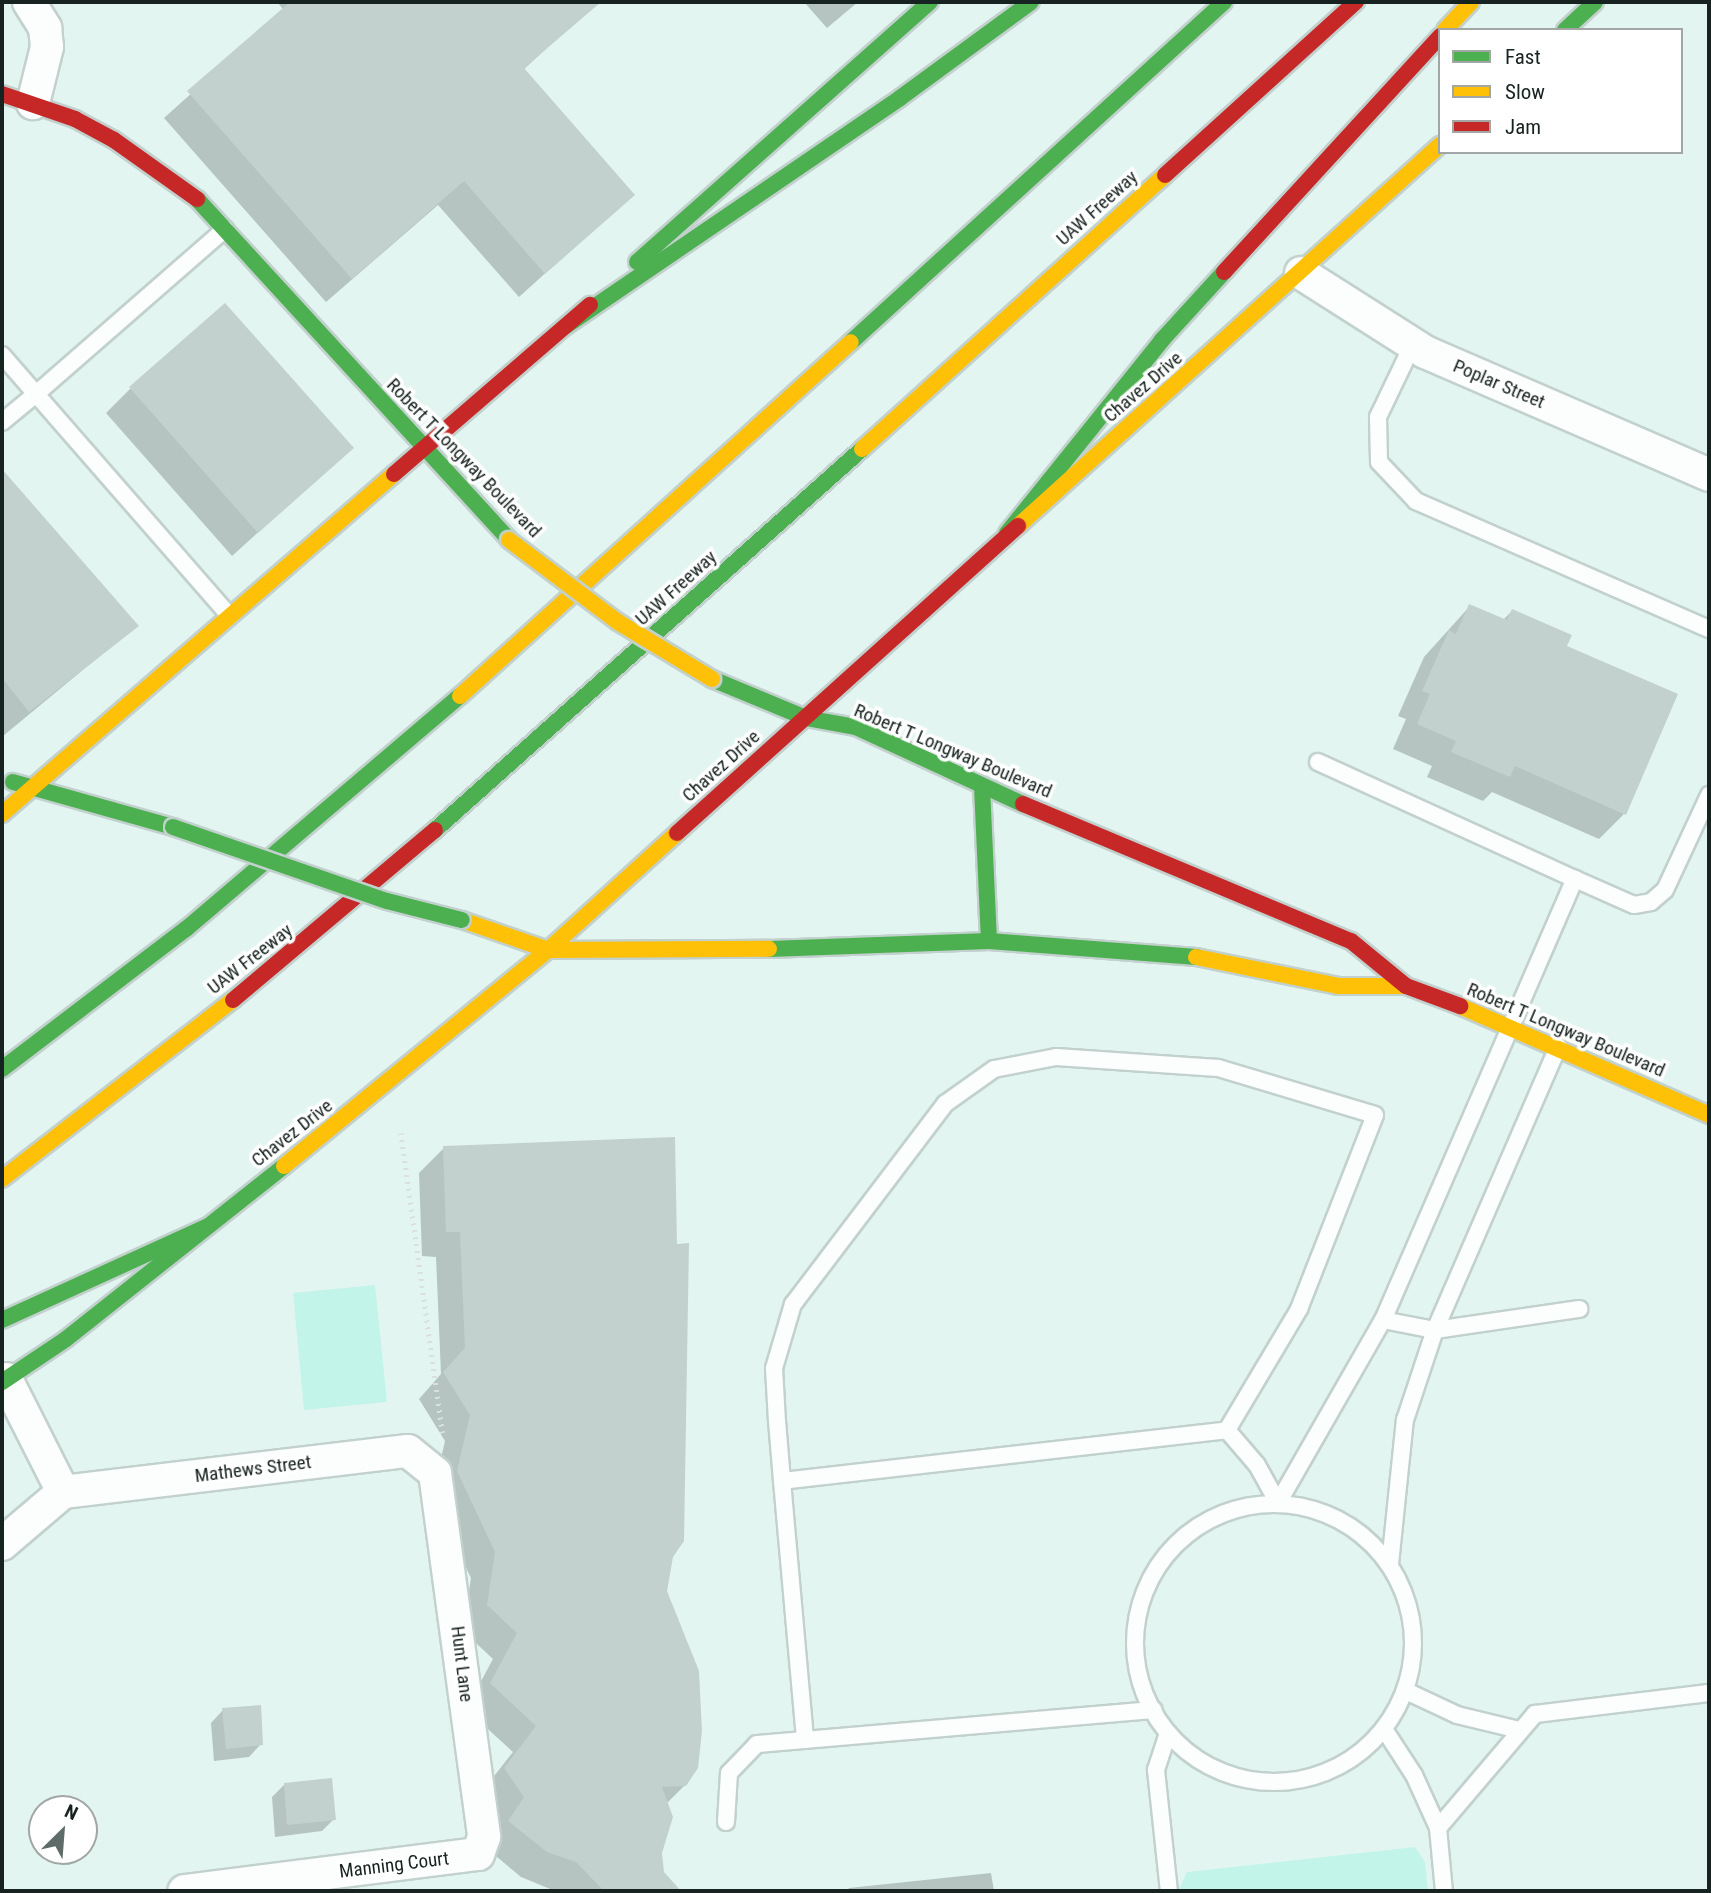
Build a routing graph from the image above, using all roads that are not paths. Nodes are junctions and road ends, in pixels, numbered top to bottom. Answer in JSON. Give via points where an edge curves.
{"nodes":[{"id":1,"x":29,"y":2,"type":"edge"},
{"id":2,"x":930,"y":2,"type":"edge"},
{"id":3,"x":1031,"y":2,"type":"edge"},
{"id":4,"x":1224,"y":2,"type":"edge"},
{"id":5,"x":1356,"y":2,"type":"edge"},
{"id":6,"x":1471,"y":2,"type":"edge"},
{"id":7,"x":1595,"y":2,"type":"edge"},
{"id":8,"x":1447,"y":28,"type":"edge"},
{"id":9,"x":1567,"y":28,"type":"edge"},
{"id":10,"x":1438,"y":38,"type":"edge"},
{"id":11,"x":2,"y":94,"type":"edge"},
{"id":12,"x":33,"y":103,"type":"junction"},
{"id":13,"x":1438,"y":147,"type":"edge"},
{"id":14,"x":226,"y":227,"type":"junction"},
{"id":15,"x":1301,"y":273,"type":"junction"},
{"id":16,"x":566,"y":326,"type":"junction"},
{"id":17,"x":1413,"y":345,"type":"junction"},
{"id":18,"x":2,"y":355,"type":"edge"},
{"id":19,"x":36,"y":394,"type":"junction"},
{"id":20,"x":2,"y":422,"type":"edge"},
{"id":21,"x":426,"y":445,"type":"junction"},
{"id":22,"x":1709,"y":475,"type":"edge"},
{"id":23,"x":1007,"y":533,"type":"junction"},
{"id":24,"x":230,"y":616,"type":"junction"},
{"id":25,"x":1709,"y":629,"type":"edge"},
{"id":26,"x":806,"y":718,"type":"junction"},
{"id":27,"x":1318,"y":762,"type":"dead end"},
{"id":28,"x":2,"y":781,"type":"edge"},
{"id":29,"x":31,"y":785,"type":"junction"},
{"id":30,"x":982,"y":787,"type":"junction"},
{"id":31,"x":1709,"y":795,"type":"edge"},
{"id":32,"x":2,"y":814,"type":"edge"},
{"id":33,"x":1575,"y":879,"type":"junction"},
{"id":34,"x":989,"y":942,"type":"junction"},
{"id":35,"x":548,"y":950,"type":"junction"},
{"id":36,"x":1406,"y":986,"type":"junction"},
{"id":37,"x":1509,"y":1026,"type":"junction"},
{"id":38,"x":1558,"y":1047,"type":"junction"},
{"id":39,"x":2,"y":1069,"type":"edge"},
{"id":40,"x":1709,"y":1115,"type":"edge"},
{"id":41,"x":2,"y":1179,"type":"edge"},
{"id":42,"x":208,"y":1226,"type":"junction"},
{"id":43,"x":1579,"y":1309,"type":"dead end"},
{"id":44,"x":2,"y":1320,"type":"edge"},
{"id":45,"x":1383,"y":1320,"type":"junction"},
{"id":46,"x":1435,"y":1330,"type":"junction"},
{"id":47,"x":4,"y":1381,"type":"edge"},
{"id":48,"x":1227,"y":1430,"type":"junction"},
{"id":49,"x":440,"y":1461,"type":"joint"},
{"id":50,"x":782,"y":1481,"type":"junction"},
{"id":51,"x":63,"y":1492,"type":"junction"},
{"id":52,"x":1278,"y":1503,"type":"junction"},
{"id":53,"x":2,"y":1544,"type":"edge"},
{"id":54,"x":1390,"y":1564,"type":"junction"},
{"id":55,"x":1406,"y":1691,"type":"junction"},
{"id":56,"x":1709,"y":1693,"type":"edge"},
{"id":57,"x":1154,"y":1710,"type":"junction"},
{"id":58,"x":1384,"y":1729,"type":"junction"},
{"id":59,"x":1519,"y":1730,"type":"junction"},
{"id":60,"x":1168,"y":1733,"type":"junction"},
{"id":61,"x":805,"y":1740,"type":"junction"},
{"id":62,"x":726,"y":1822,"type":"dead end"},
{"id":63,"x":1438,"y":1829,"type":"junction"},
{"id":64,"x":478,"y":1854,"type":"joint"},
{"id":65,"x":184,"y":1891,"type":"edge"},
{"id":66,"x":1169,"y":1891,"type":"edge"},
{"id":67,"x":1444,"y":1891,"type":"edge"}],
"edges":[{"from":1,"to":12,"type":"street","via":[[45,28],[47,47]]},
{"from":2,"to":16,"type":"main road"},
{"from":3,"to":16,"type":"main road"},
{"from":4,"to":39,"type":"main road","via":[[490,670],[186,929]]},
{"from":5,"to":41,"type":"main road","name":"UAW Freeway","via":[[576,707],[296,951]]},
{"from":6,"to":8,"type":"main road"},
{"from":7,"to":9,"type":"main road"},
{"from":10,"to":23,"type":"main road","via":[[1162,340]]},
{"from":11,"to":12,"type":"main road","name":"Robert T Longway Boulevard"},
{"from":12,"to":14,"type":"main road","name":"Robert T Longway Boulevard","via":[[75,119],[151,163]]},
{"from":13,"to":15,"type":"main road","name":"Chavez Drive"},
{"from":14,"to":19,"type":"lane"},
{"from":14,"to":21,"type":"main road","name":"Robert T Longway Boulevard","via":[[394,419]]},
{"from":15,"to":17,"type":"street","name":"Poplar Street"},
{"from":15,"to":23,"type":"main road","name":"Chavez Drive"},
{"from":16,"to":21,"type":"main road"},
{"from":17,"to":22,"type":"street","name":"Poplar Street"},
{"from":17,"to":25,"type":"lane","via":[[1378,417],[1379,462],[1416,501]]},
{"from":18,"to":19,"type":"lane"},
{"from":19,"to":20,"type":"lane"},
{"from":19,"to":24,"type":"lane"},
{"from":21,"to":24,"type":"main road"},
{"from":21,"to":26,"type":"main road","name":"Robert T Longway Boulevard","bridge":true,"via":[[509,540],[618,622],[712,679]]},
{"from":23,"to":26,"type":"main road","name":"Chavez Drive"},
{"from":24,"to":29,"type":"main road"},
{"from":26,"to":30,"type":"main road","name":"Robert T Longway Boulevard","via":[[856,727]]},
{"from":26,"to":35,"type":"main road","name":"Chavez Drive"},
{"from":27,"to":33,"type":"lane"},
{"from":28,"to":29,"type":"main road","name":"Robert T Longway Boulevard"},
{"from":29,"to":32,"type":"main road"},
{"from":29,"to":35,"type":"main road","name":"Robert T Longway Boulevard","bridge":true},
{"from":30,"to":34,"type":"main road"},
{"from":30,"to":36,"type":"main road","name":"Robert T Longway Boulevard","via":[[1350,941]]},
{"from":31,"to":33,"type":"lane","via":[[1665,890],[1651,902],[1634,905]]},
{"from":33,"to":37,"type":"lane"},
{"from":34,"to":35,"type":"main road","name":"Robert T Longway Boulevard","via":[[687,952]]},
{"from":34,"to":36,"type":"main road","name":"Robert T Longway Boulevard","via":[[1138,948],[1281,971],[1338,986]]},
{"from":35,"to":42,"type":"main road","name":"Chavez Drive"},
{"from":36,"to":37,"type":"main road","name":"Robert T Longway Boulevard"},
{"from":37,"to":38,"type":"main road","name":"Robert T Longway Boulevard"},
{"from":37,"to":45,"type":"lane"},
{"from":38,"to":40,"type":"main road","name":"Robert T Longway Boulevard"},
{"from":38,"to":46,"type":"lane"},
{"from":42,"to":44,"type":"main road"},
{"from":42,"to":47,"type":"main road","name":"Chavez Drive","via":[[66,1339]]},
{"from":43,"to":46,"type":"lane"},
{"from":45,"to":46,"type":"lane"},
{"from":45,"to":52,"type":"lane"},
{"from":46,"to":54,"type":"lane","via":[[1405,1420]]},
{"from":47,"to":51,"type":"street"},
{"from":48,"to":50,"type":"lane"},
{"from":48,"to":50,"type":"lane","via":[[1299,1309],[1375,1115],[1218,1068],[1056,1057],[994,1069],[945,1104],[793,1304],[774,1368]]},
{"from":48,"to":52,"type":"lane","via":[[1257,1465]]},
{"from":49,"to":51,"type":"street","name":"Mathews Street","via":[[408,1451]]},
{"from":49,"to":64,"type":"street","name":"Hunt Lane","via":[[484,1837]]},
{"from":50,"to":61,"type":"lane"},
{"from":51,"to":53,"type":"street"},
{"from":52,"to":54,"type":"lane","via":[[1321,1511],[1360,1532]]},
{"from":52,"to":57,"type":"lane","via":[[1232,1509],[1191,1530],[1159,1563],[1140,1604],[1134,1649],[1144,1694]]},
{"from":54,"to":55,"type":"lane","via":[[1410,1615],[1414,1648]]},
{"from":55,"to":58,"type":"lane"},
{"from":55,"to":59,"type":"lane","via":[[1457,1715]]},
{"from":56,"to":59,"type":"lane","via":[[1535,1714]]},
{"from":57,"to":60,"type":"lane"},
{"from":57,"to":61,"type":"lane"},
{"from":58,"to":60,"type":"lane","via":[[1354,1758],[1317,1775],[1277,1782],[1224,1771],[1199,1760]]},
{"from":58,"to":63,"type":"lane","via":[[1414,1775]]},
{"from":59,"to":63,"type":"lane"},
{"from":60,"to":66,"type":"lane","via":[[1156,1770]]},
{"from":61,"to":62,"type":"lane","via":[[757,1744],[729,1773]]},
{"from":63,"to":67,"type":"lane"},
{"from":64,"to":65,"type":"street","name":"Manning Court"}]}
